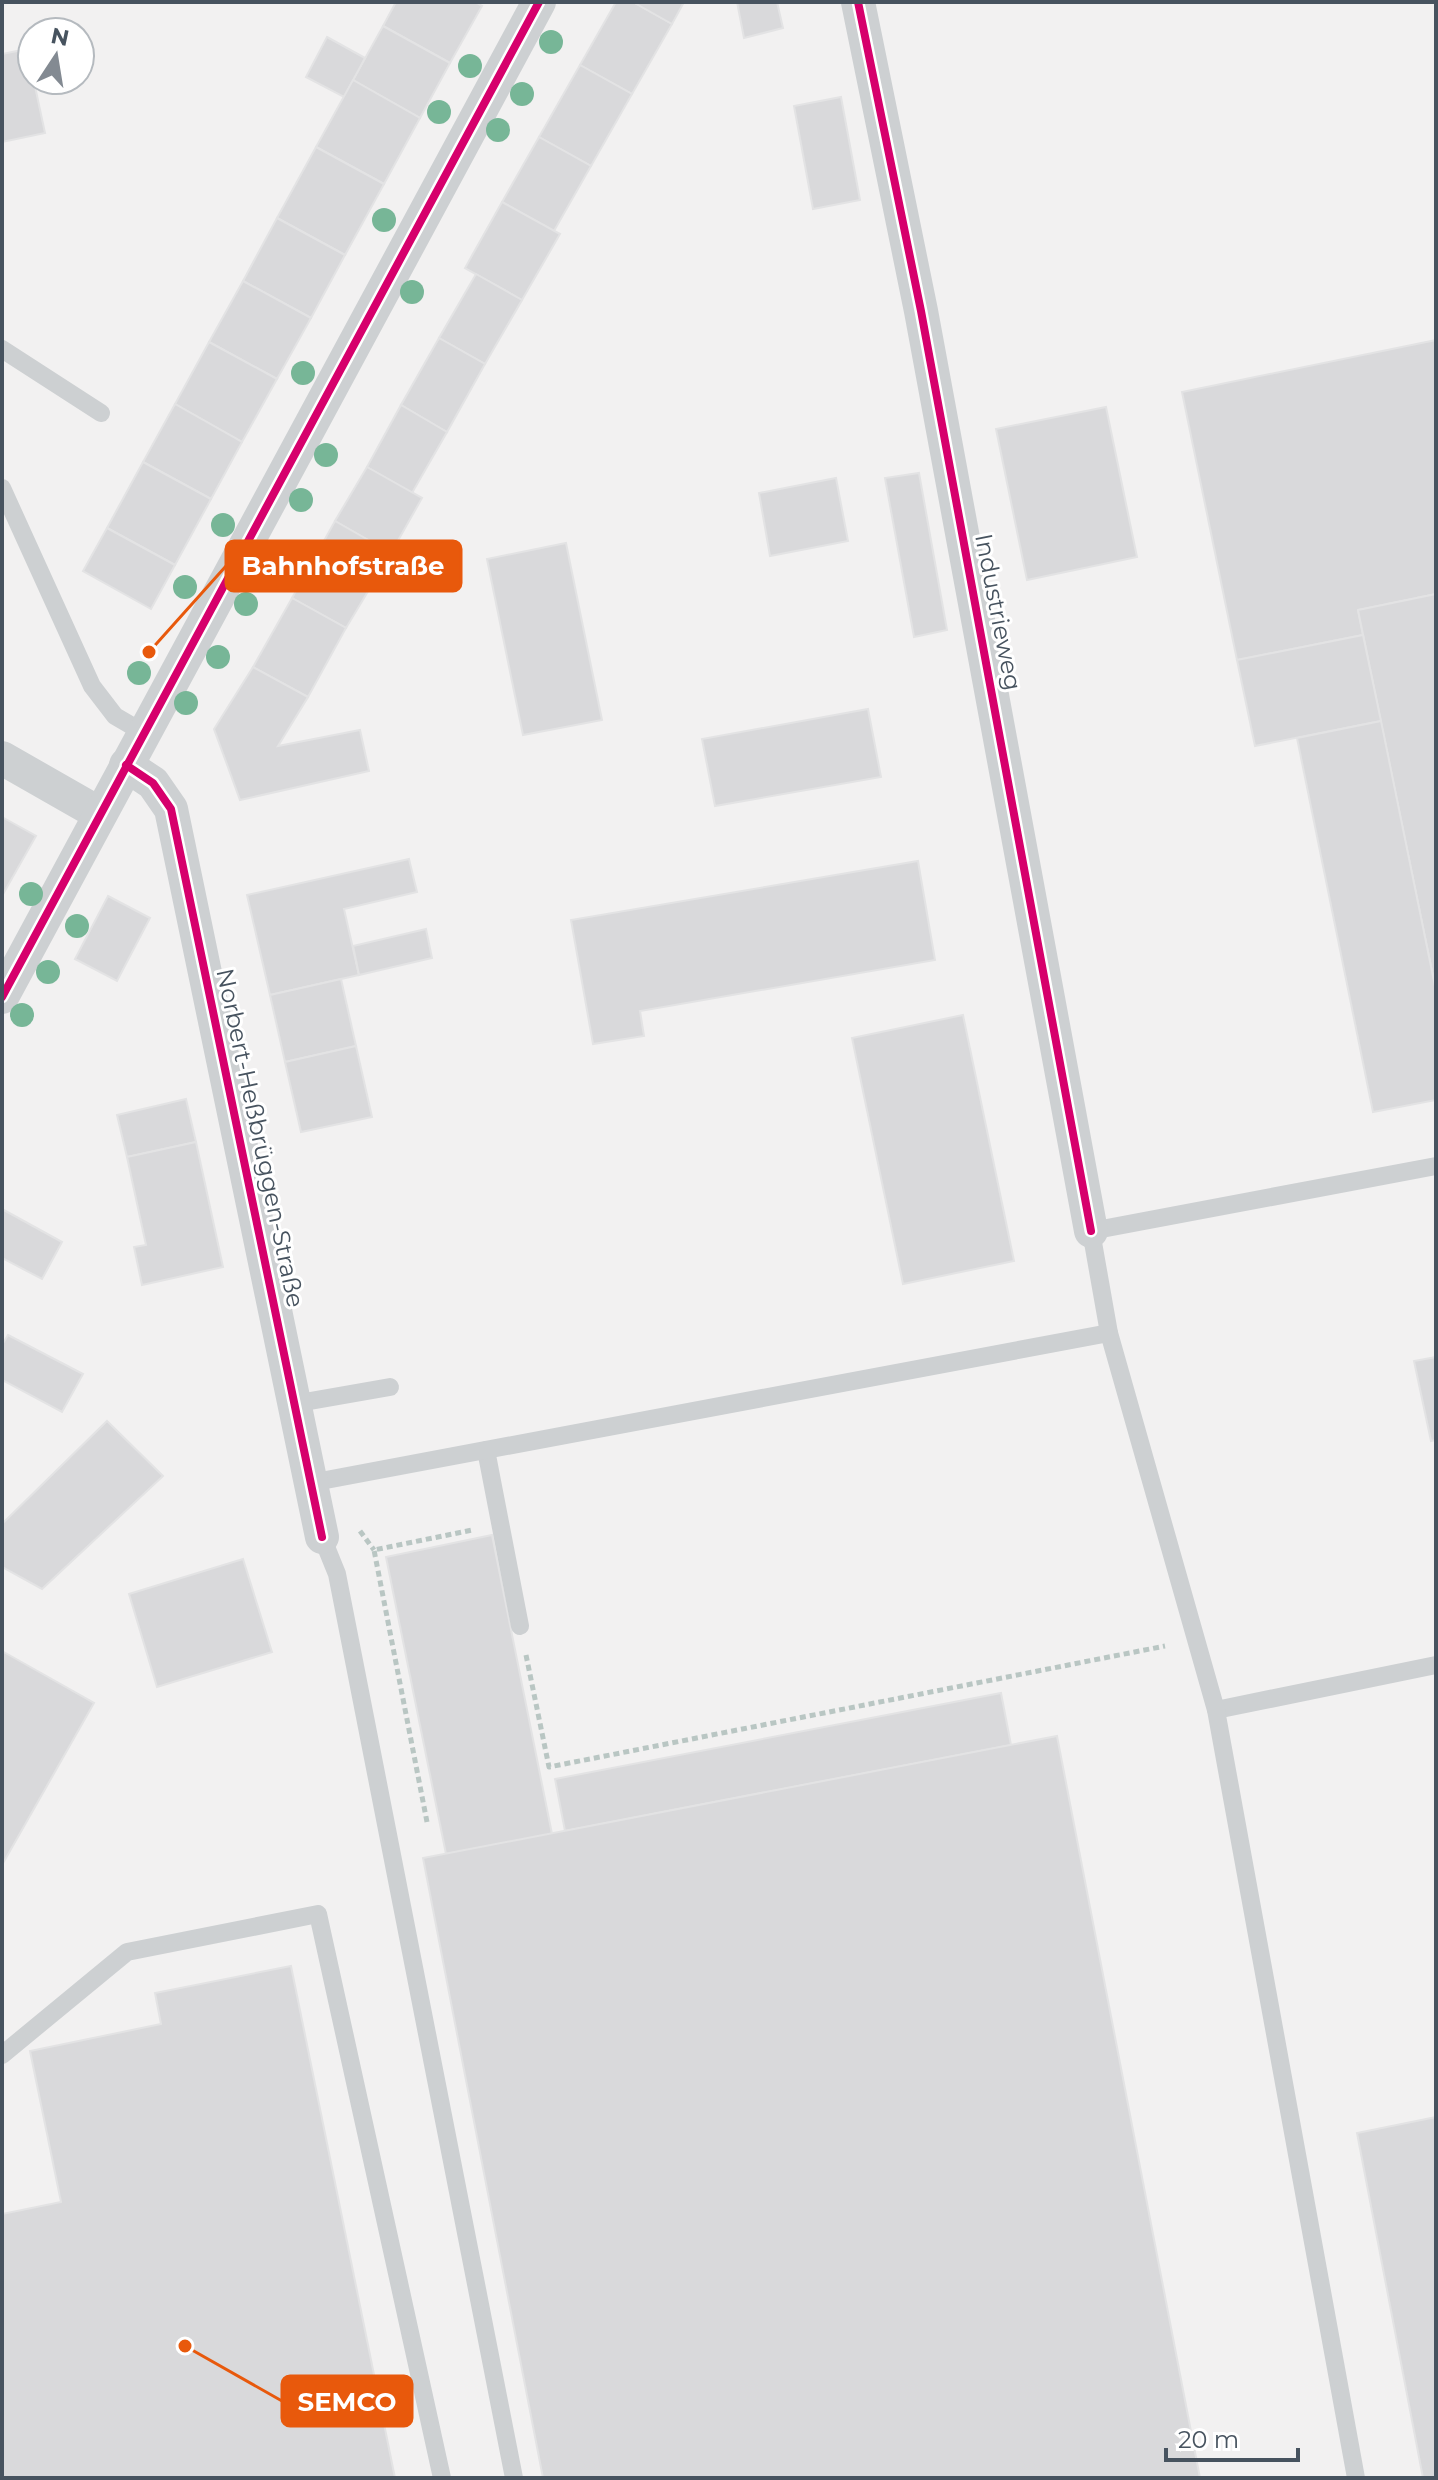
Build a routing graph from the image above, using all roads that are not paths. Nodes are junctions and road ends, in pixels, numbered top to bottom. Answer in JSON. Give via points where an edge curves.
{"nodes":[{"id":1,"x":539,"y":2,"type":"edge"},
{"id":2,"x":858,"y":2,"type":"edge"},
{"id":3,"x":2,"y":349,"type":"edge"},
{"id":4,"x":101,"y":413,"type":"dead end"},
{"id":5,"x":2,"y":488,"type":"edge"},
{"id":6,"x":144,"y":733,"type":"junction"},
{"id":7,"x":2,"y":758,"type":"edge"},
{"id":8,"x":126,"y":765,"type":"junction"},
{"id":9,"x":100,"y":814,"type":"junction"},
{"id":10,"x":2,"y":997,"type":"edge"},
{"id":11,"x":1436,"y":1166,"type":"edge"},
{"id":12,"x":1091,"y":1231,"type":"junction"},
{"id":13,"x":1109,"y":1333,"type":"junction"},
{"id":14,"x":390,"y":1387,"type":"dead end"},
{"id":15,"x":293,"y":1404,"type":"junction"},
{"id":16,"x":486,"y":1450,"type":"junction"},
{"id":17,"x":310,"y":1483,"type":"junction"},
{"id":18,"x":322,"y":1537,"type":"joint"},
{"id":19,"x":520,"y":1626,"type":"road end"},
{"id":20,"x":1436,"y":1665,"type":"edge"},
{"id":21,"x":1216,"y":1710,"type":"junction"},
{"id":22,"x":2,"y":2055,"type":"edge"},
{"id":23,"x":442,"y":2478,"type":"edge"},
{"id":24,"x":514,"y":2478,"type":"edge"},
{"id":25,"x":1356,"y":2478,"type":"edge"}],
"edges":[{"from":1,"to":6,"type":"street"},
{"from":2,"to":12,"type":"street","name":"Industrieweg","via":[[924,326]]},
{"from":3,"to":4,"type":"lane"},
{"from":5,"to":6,"type":"lane","via":[[92,686],[115,716]]},
{"from":6,"to":8,"type":"street"},
{"from":7,"to":9,"type":"street"},
{"from":8,"to":9,"type":"street"},
{"from":8,"to":15,"type":"street","name":"Norbert-Heßbrüggen-Straße","via":[[153,783],[171,809]]},
{"from":9,"to":10,"type":"street"},
{"from":11,"to":12,"type":"lane"},
{"from":12,"to":13,"type":"lane"},
{"from":13,"to":16,"type":"lane"},
{"from":13,"to":21,"type":"lane"},
{"from":14,"to":15,"type":"lane"},
{"from":15,"to":17,"type":"street","name":"Norbert-Heßbrüggen-Straße"},
{"from":16,"to":17,"type":"lane"},
{"from":16,"to":19,"type":"lane"},
{"from":17,"to":18,"type":"street","name":"Norbert-Heßbrüggen-Straße"},
{"from":18,"to":24,"type":"lane","via":[[337,1574]]},
{"from":20,"to":21,"type":"lane"},
{"from":21,"to":25,"type":"lane"},
{"from":22,"to":23,"type":"lane","via":[[127,1952],[318,1914]]}]}
